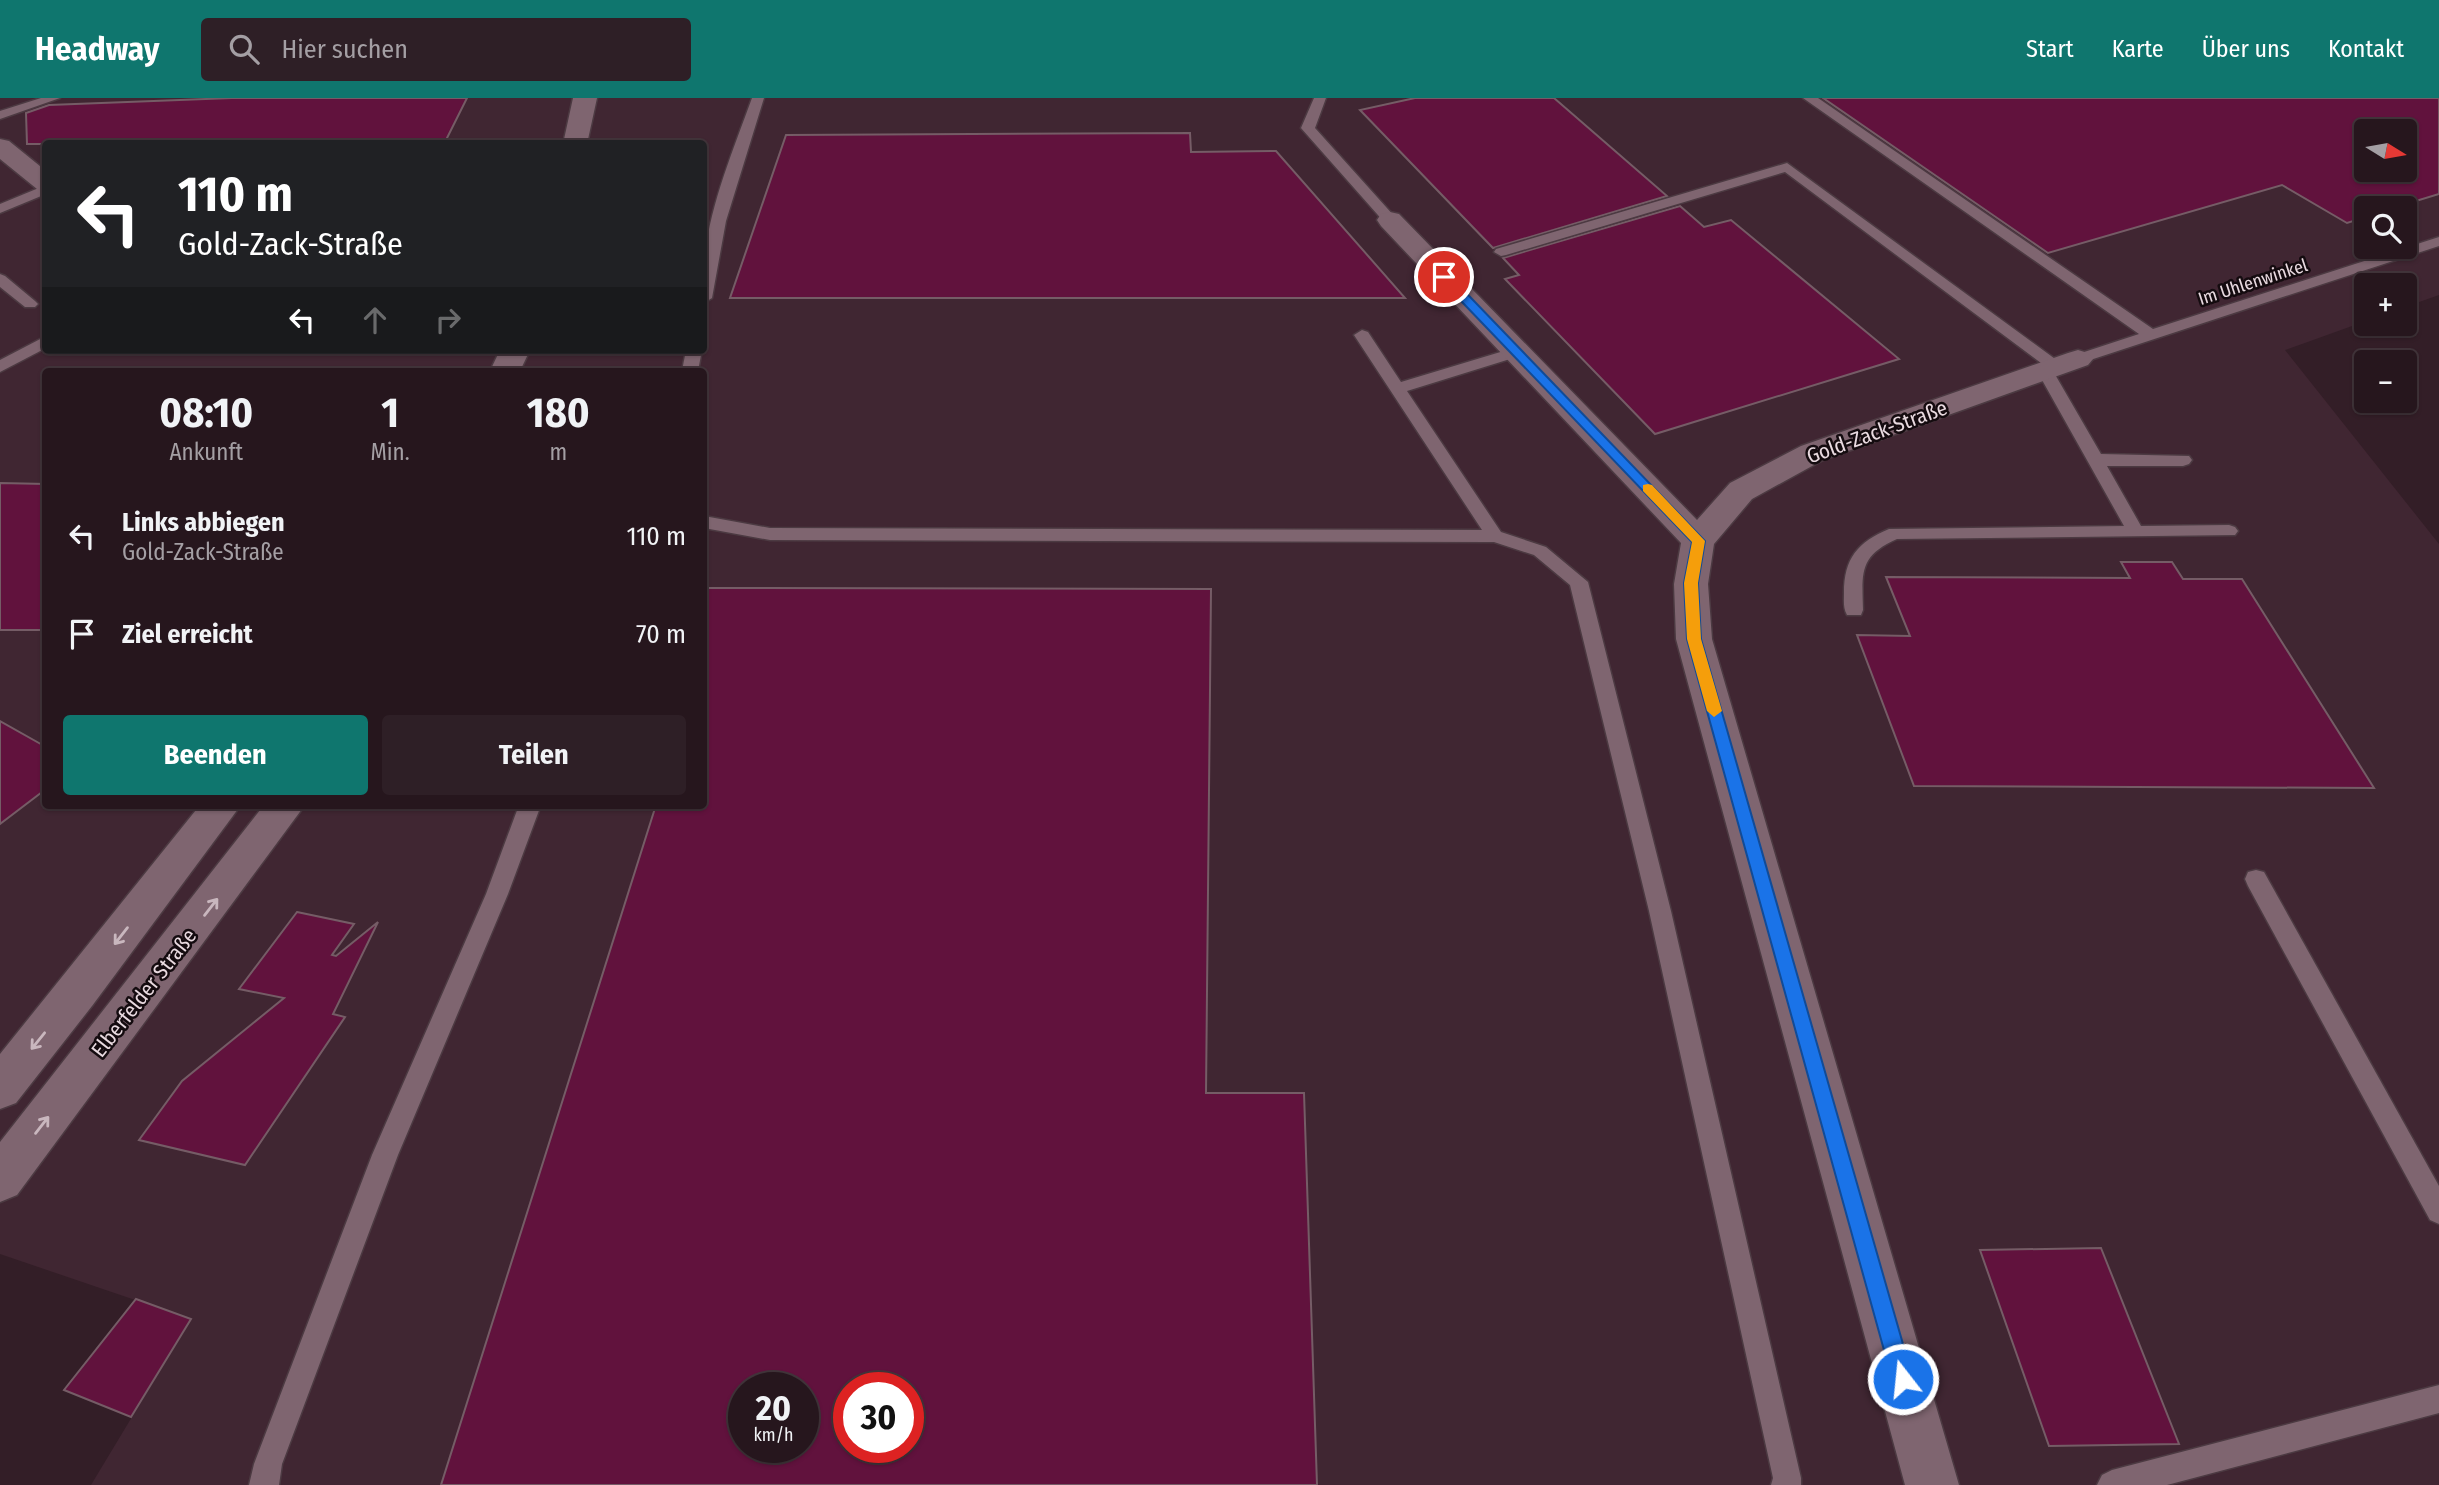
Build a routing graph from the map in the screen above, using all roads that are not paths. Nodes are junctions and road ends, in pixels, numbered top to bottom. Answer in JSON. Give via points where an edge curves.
{"nodes":[{"id":1,"x":54,"y":98,"type":"edge"},
{"id":2,"x":585,"y":98,"type":"edge"},
{"id":3,"x":758,"y":98,"type":"edge"},
{"id":4,"x":1320,"y":98,"type":"edge"},
{"id":5,"x":1808,"y":98,"type":"edge"},
{"id":6,"x":0,"y":115,"type":"edge"},
{"id":7,"x":576,"y":140,"type":"edge"},
{"id":8,"x":0,"y":146,"type":"edge"},
{"id":9,"x":42,"y":183,"type":"edge"},
{"id":10,"x":42,"y":188,"type":"edge"},
{"id":11,"x":0,"y":208,"type":"edge"},
{"id":12,"x":1390,"y":220,"type":"joint"},
{"id":13,"x":2439,"y":241,"type":"edge"},
{"id":14,"x":1501,"y":252,"type":"dead end"},
{"id":15,"x":707,"y":272,"type":"edge"},
{"id":16,"x":0,"y":279,"type":"edge"},
{"id":17,"x":30,"y":304,"type":"dead end"},
{"id":18,"x":1362,"y":335,"type":"dead end"},
{"id":19,"x":2152,"y":336,"type":"junction"},
{"id":20,"x":42,"y":343,"type":"edge"},
{"id":21,"x":1517,"y":352,"type":"junction"},
{"id":22,"x":2060,"y":366,"type":"junction"},
{"id":23,"x":0,"y":367,"type":"edge"},
{"id":24,"x":1398,"y":388,"type":"junction"},
{"id":25,"x":2095,"y":460,"type":"junction"},
{"id":26,"x":2183,"y":460,"type":"dead end"},
{"id":27,"x":707,"y":523,"type":"edge"},
{"id":28,"x":2229,"y":531,"type":"dead end"},
{"id":29,"x":2136,"y":532,"type":"junction"},
{"id":30,"x":1495,"y":536,"type":"junction"},
{"id":31,"x":1699,"y":541,"type":"junction"},
{"id":32,"x":1854,"y":610,"type":"dead end"},
{"id":33,"x":219,"y":809,"type":"edge"},
{"id":34,"x":283,"y":809,"type":"edge"},
{"id":35,"x":529,"y":809,"type":"edge"},
{"id":36,"x":2256,"y":879,"type":"dead end"},
{"id":37,"x":0,"y":1088,"type":"edge"},
{"id":38,"x":0,"y":1179,"type":"edge"},
{"id":39,"x":2439,"y":1211,"type":"edge"},
{"id":40,"x":2439,"y":1399,"type":"edge"},
{"id":41,"x":264,"y":1485,"type":"edge"},
{"id":42,"x":1786,"y":1485,"type":"edge"},
{"id":43,"x":1933,"y":1485,"type":"edge"},
{"id":44,"x":2112,"y":1485,"type":"edge"}],
"edges":[{"from":1,"to":6,"type":"lane"},
{"from":2,"to":7,"type":"street"},
{"from":3,"to":15,"type":"lane","via":[[729,183]]},
{"from":4,"to":12,"type":"lane","via":[[1308,128]]},
{"from":5,"to":19,"type":"lane"},
{"from":8,"to":9,"type":"street"},
{"from":10,"to":11,"type":"lane"},
{"from":12,"to":21,"type":"street"},
{"from":13,"to":19,"type":"lane","name":"Im Uhlenwinkel"},
{"from":14,"to":22,"type":"lane","via":[[1787,167]]},
{"from":16,"to":17,"type":"lane"},
{"from":18,"to":24,"type":"lane"},
{"from":19,"to":22,"type":"lane","name":"Im Uhlenwinkel"},
{"from":20,"to":23,"type":"lane"},
{"from":21,"to":24,"type":"lane"},
{"from":21,"to":31,"type":"street"},
{"from":22,"to":25,"type":"lane"},
{"from":22,"to":31,"type":"street","name":"Gold-Zack-Straße","via":[[1812,453],[1741,491]]},
{"from":24,"to":30,"type":"lane"},
{"from":25,"to":26,"type":"lane"},
{"from":25,"to":29,"type":"lane"},
{"from":27,"to":30,"type":"lane","via":[[770,534]]},
{"from":28,"to":29,"type":"lane"},
{"from":29,"to":32,"type":"lane","via":[[1895,533],[1871,542],[1853,565]]},
{"from":30,"to":42,"type":"lane","via":[[1540,551],[1579,582],[1663,924]]},
{"from":31,"to":43,"type":"street","name":"Gold-Zack-Straße","via":[[1691,583],[1694,639]]},
{"from":33,"to":37,"type":"street","one_way":true},
{"from":38,"to":34,"type":"street","name":"Elberfelder Straße","one_way":true},
{"from":35,"to":41,"type":"lane","via":[[385,1155]]},
{"from":36,"to":39,"type":"lane"},
{"from":40,"to":44,"type":"lane"}]}
